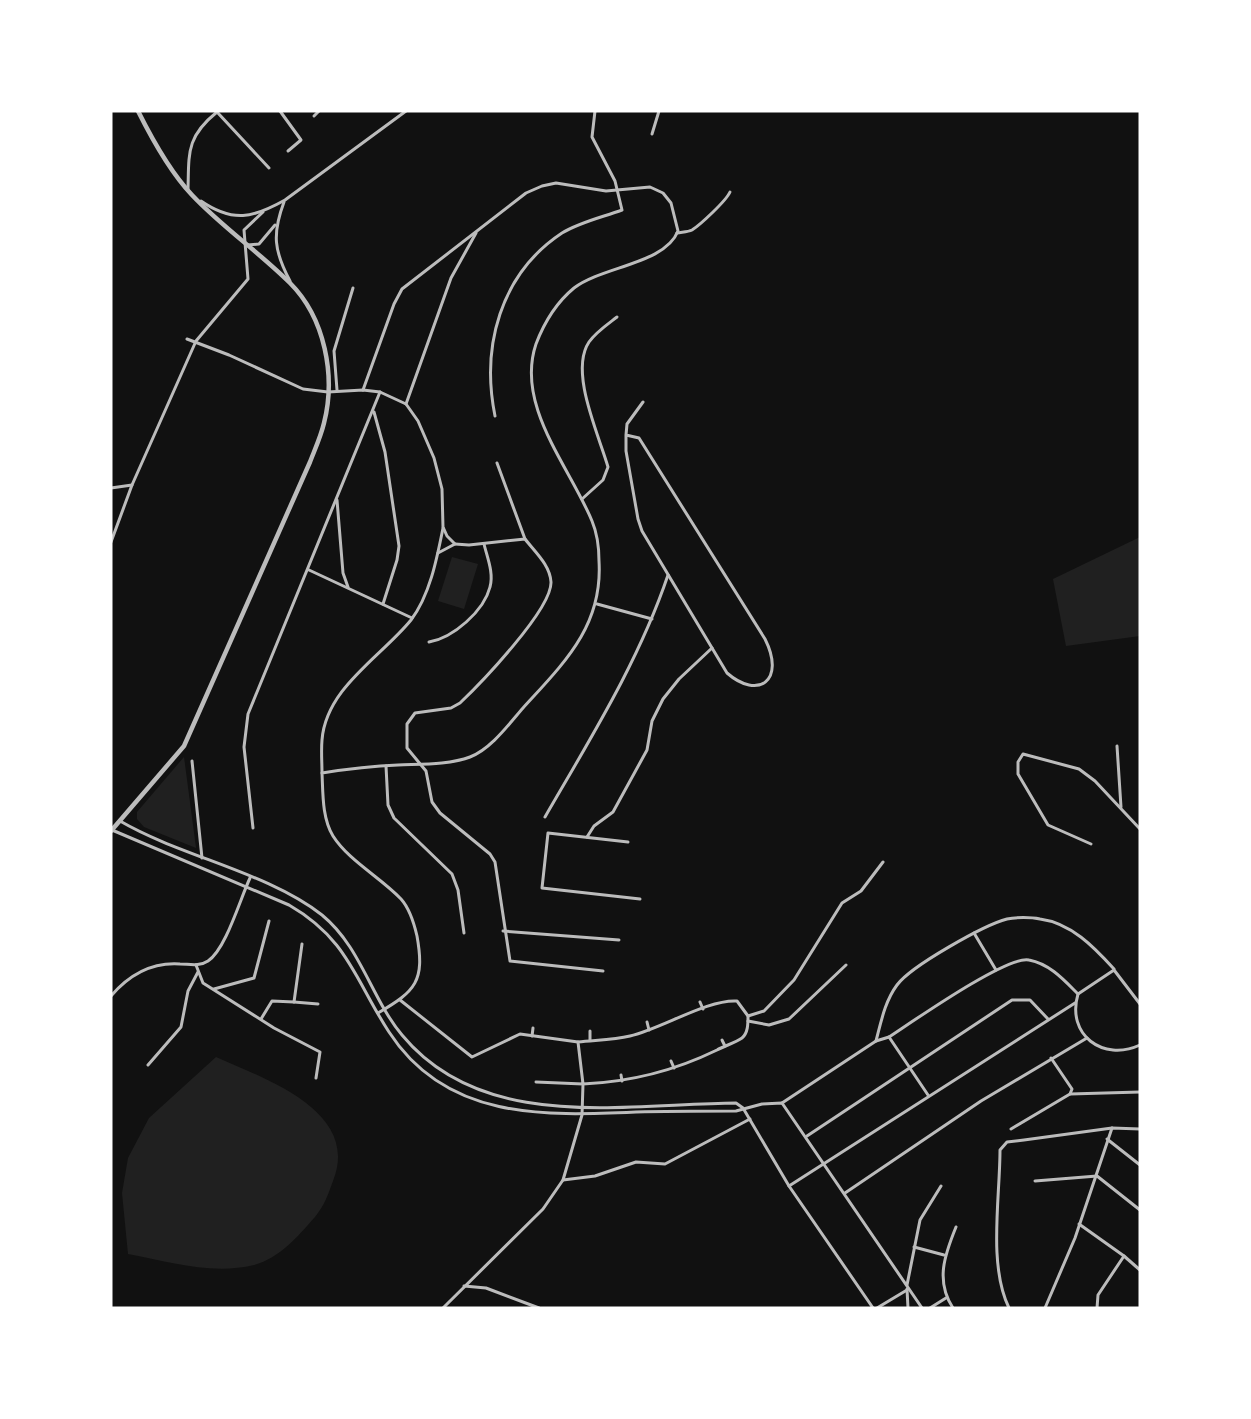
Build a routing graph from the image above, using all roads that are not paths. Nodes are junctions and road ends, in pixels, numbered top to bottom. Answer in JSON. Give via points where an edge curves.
{"nodes":[{"id":1,"x":138,"y":111,"type":"edge"},
{"id":2,"x":280,"y":111,"type":"edge"},
{"id":3,"x":319,"y":111,"type":"edge"},
{"id":4,"x":405,"y":111,"type":"edge"},
{"id":5,"x":595,"y":111,"type":"edge"},
{"id":6,"x":659,"y":111,"type":"edge"},
{"id":7,"x":216,"y":112,"type":"edge"},
{"id":8,"x":314,"y":116,"type":"dead end"},
{"id":9,"x":652,"y":134,"type":"dead end"},
{"id":10,"x":288,"y":151,"type":"dead end"},
{"id":11,"x":269,"y":168,"type":"dead end"},
{"id":12,"x":618,"y":190,"type":"junction"},
{"id":13,"x":188,"y":191,"type":"junction"},
{"id":14,"x":730,"y":192,"type":"dead end"},
{"id":15,"x":193,"y":196,"type":"junction"},
{"id":16,"x":285,"y":200,"type":"junction"},
{"id":17,"x":263,"y":212,"type":"junction"},
{"id":18,"x":278,"y":219,"type":"junction"},
{"id":19,"x":479,"y":229,"type":"junction"},
{"id":20,"x":678,"y":233,"type":"junction"},
{"id":21,"x":247,"y":244,"type":"junction"},
{"id":22,"x":292,"y":285,"type":"junction"},
{"id":23,"x":353,"y":288,"type":"dead end"},
{"id":24,"x":617,"y":317,"type":"dead end"},
{"id":25,"x":187,"y":339,"type":"dead end"},
{"id":26,"x":196,"y":341,"type":"junction"},
{"id":27,"x":337,"y":390,"type":"junction"},
{"id":28,"x":363,"y":390,"type":"junction"},
{"id":29,"x":328,"y":392,"type":"junction"},
{"id":30,"x":380,"y":392,"type":"junction"},
{"id":31,"x":643,"y":402,"type":"dead end"},
{"id":32,"x":406,"y":404,"type":"junction"},
{"id":33,"x":373,"y":410,"type":"junction"},
{"id":34,"x":495,"y":416,"type":"dead end"},
{"id":35,"x":626,"y":435,"type":"junction"},
{"id":36,"x":497,"y":463,"type":"dead end"},
{"id":37,"x":132,"y":484,"type":"junction"},
{"id":38,"x":111,"y":488,"type":"edge"},
{"id":39,"x":337,"y":499,"type":"junction"},
{"id":40,"x":582,"y":499,"type":"junction"},
{"id":41,"x":443,"y":526,"type":"junction"},
{"id":42,"x":525,"y":540,"type":"junction"},
{"id":43,"x":111,"y":542,"type":"edge"},
{"id":44,"x":454,"y":544,"type":"junction"},
{"id":45,"x":484,"y":544,"type":"junction"},
{"id":46,"x":438,"y":553,"type":"junction"},
{"id":47,"x":309,"y":570,"type":"junction"},
{"id":48,"x":668,"y":575,"type":"junction"},
{"id":49,"x":350,"y":589,"type":"junction"},
{"id":50,"x":382,"y":604,"type":"junction"},
{"id":51,"x":597,"y":604,"type":"junction"},
{"id":52,"x":412,"y":618,"type":"junction"},
{"id":53,"x":652,"y":619,"type":"junction"},
{"id":54,"x":429,"y":642,"type":"dead end"},
{"id":55,"x":712,"y":648,"type":"junction"},
{"id":56,"x":1117,"y":746,"type":"dead end"},
{"id":57,"x":192,"y":761,"type":"dead end"},
{"id":58,"x":418,"y":764,"type":"junction"},
{"id":59,"x":386,"y":765,"type":"junction"},
{"id":60,"x":322,"y":773,"type":"junction"},
{"id":61,"x":1121,"y":808,"type":"junction"},
{"id":62,"x":545,"y":817,"type":"dead end"},
{"id":63,"x":120,"y":821,"type":"junction"},
{"id":64,"x":253,"y":828,"type":"dead end"},
{"id":65,"x":1140,"y":829,"type":"edge"},
{"id":66,"x":112,"y":830,"type":"edge"},
{"id":67,"x":587,"y":837,"type":"junction"},
{"id":68,"x":628,"y":842,"type":"dead end"},
{"id":69,"x":1091,"y":844,"type":"dead end"},
{"id":70,"x":202,"y":858,"type":"junction"},
{"id":71,"x":883,"y":862,"type":"dead end"},
{"id":72,"x":250,"y":878,"type":"junction"},
{"id":73,"x":245,"y":888,"type":"junction"},
{"id":74,"x":640,"y":899,"type":"dead end"},
{"id":75,"x":269,"y":921,"type":"dead end"},
{"id":76,"x":503,"y":931,"type":"junction"},
{"id":77,"x":464,"y":933,"type":"dead end"},
{"id":78,"x":974,"y":933,"type":"junction"},
{"id":79,"x":619,"y":940,"type":"dead end"},
{"id":80,"x":302,"y":944,"type":"dead end"},
{"id":81,"x":196,"y":965,"type":"junction"},
{"id":82,"x":846,"y":965,"type":"dead end"},
{"id":83,"x":996,"y":970,"type":"junction"},
{"id":84,"x":1114,"y":970,"type":"junction"},
{"id":85,"x":603,"y":971,"type":"dead end"},
{"id":86,"x":198,"y":972,"type":"junction"},
{"id":87,"x":214,"y":989,"type":"junction"},
{"id":88,"x":1078,"y":994,"type":"junction"},
{"id":89,"x":1140,"y":994,"type":"edge"},
{"id":90,"x":111,"y":996,"type":"edge"},
{"id":91,"x":1135,"y":996,"type":"junction"},
{"id":92,"x":400,"y":1000,"type":"junction"},
{"id":93,"x":294,"y":1002,"type":"junction"},
{"id":94,"x":700,"y":1002,"type":"dead end"},
{"id":95,"x":1075,"y":1003,"type":"junction"},
{"id":96,"x":318,"y":1004,"type":"dead end"},
{"id":97,"x":1140,"y":1004,"type":"edge"},
{"id":98,"x":386,"y":1008,"type":"junction"},
{"id":99,"x":704,"y":1009,"type":"junction"},
{"id":100,"x":378,"y":1013,"type":"junction"},
{"id":101,"x":748,"y":1018,"type":"junction"},
{"id":102,"x":261,"y":1019,"type":"junction"},
{"id":103,"x":1048,"y":1019,"type":"junction"},
{"id":104,"x":646,"y":1022,"type":"dead end"},
{"id":105,"x":534,"y":1028,"type":"dead end"},
{"id":106,"x":649,"y":1030,"type":"junction"},
{"id":107,"x":590,"y":1031,"type":"dead end"},
{"id":108,"x":532,"y":1036,"type":"junction"},
{"id":109,"x":889,"y":1037,"type":"junction"},
{"id":110,"x":1087,"y":1038,"type":"junction"},
{"id":111,"x":590,"y":1040,"type":"junction"},
{"id":112,"x":722,"y":1040,"type":"dead end"},
{"id":113,"x":876,"y":1041,"type":"junction"},
{"id":114,"x":578,"y":1042,"type":"junction"},
{"id":115,"x":1140,"y":1045,"type":"edge"},
{"id":116,"x":725,"y":1046,"type":"junction"},
{"id":117,"x":1051,"y":1058,"type":"junction"},
{"id":118,"x":671,"y":1061,"type":"dead end"},
{"id":119,"x":148,"y":1065,"type":"dead end"},
{"id":120,"x":910,"y":1066,"type":"junction"},
{"id":121,"x":674,"y":1068,"type":"junction"},
{"id":122,"x":621,"y":1075,"type":"dead end"},
{"id":123,"x":316,"y":1078,"type":"dead end"},
{"id":124,"x":551,"y":1078,"type":"dead end"},
{"id":125,"x":622,"y":1081,"type":"junction"},
{"id":126,"x":536,"y":1082,"type":"dead end"},
{"id":127,"x":550,"y":1083,"type":"junction"},
{"id":128,"x":583,"y":1084,"type":"junction"},
{"id":129,"x":1140,"y":1092,"type":"edge"},
{"id":130,"x":1070,"y":1094,"type":"junction"},
{"id":131,"x":928,"y":1095,"type":"junction"},
{"id":132,"x":782,"y":1104,"type":"junction"},
{"id":133,"x":583,"y":1107,"type":"junction"},
{"id":134,"x":743,"y":1108,"type":"junction"},
{"id":135,"x":582,"y":1115,"type":"junction"},
{"id":136,"x":750,"y":1119,"type":"junction"},
{"id":137,"x":1112,"y":1128,"type":"junction"},
{"id":138,"x":1011,"y":1129,"type":"dead end"},
{"id":139,"x":1140,"y":1129,"type":"edge"},
{"id":140,"x":807,"y":1136,"type":"junction"},
{"id":141,"x":1107,"y":1140,"type":"junction"},
{"id":142,"x":825,"y":1164,"type":"junction"},
{"id":143,"x":1140,"y":1165,"type":"edge"},
{"id":144,"x":1097,"y":1176,"type":"junction"},
{"id":145,"x":563,"y":1180,"type":"junction"},
{"id":146,"x":1035,"y":1181,"type":"dead end"},
{"id":147,"x":789,"y":1186,"type":"junction"},
{"id":148,"x":941,"y":1186,"type":"dead end"},
{"id":149,"x":845,"y":1193,"type":"junction"},
{"id":150,"x":1140,"y":1210,"type":"edge"},
{"id":151,"x":1078,"y":1223,"type":"junction"},
{"id":152,"x":956,"y":1227,"type":"dead end"},
{"id":153,"x":914,"y":1247,"type":"junction"},
{"id":154,"x":944,"y":1255,"type":"junction"},
{"id":155,"x":1124,"y":1256,"type":"junction"},
{"id":156,"x":1140,"y":1270,"type":"edge"},
{"id":157,"x":906,"y":1284,"type":"junction"},
{"id":158,"x":464,"y":1286,"type":"junction"},
{"id":159,"x":907,"y":1290,"type":"junction"},
{"id":160,"x":946,"y":1298,"type":"junction"},
{"id":161,"x":443,"y":1308,"type":"edge"},
{"id":162,"x":539,"y":1308,"type":"edge"},
{"id":163,"x":875,"y":1308,"type":"edge"},
{"id":164,"x":908,"y":1308,"type":"edge"},
{"id":165,"x":922,"y":1308,"type":"edge"},
{"id":166,"x":930,"y":1308,"type":"edge"},
{"id":167,"x":953,"y":1308,"type":"edge"},
{"id":168,"x":1009,"y":1308,"type":"edge"},
{"id":169,"x":1045,"y":1308,"type":"edge"},
{"id":170,"x":1097,"y":1308,"type":"edge"}],
"edges":[{"from":1,"to":13,"type":"street"},
{"from":2,"to":10,"type":"street","via":[[301,140]]},
{"from":3,"to":8,"type":"street"},
{"from":4,"to":16,"type":"street"},
{"from":5,"to":12,"type":"street","via":[[592,137]]},
{"from":6,"to":9,"type":"street"},
{"from":7,"to":11,"type":"street"},
{"from":7,"to":13,"type":"street","via":[[201,125],[189,146]]},
{"from":12,"to":19,"type":"street","via":[[556,183],[542,186],[526,193]]},
{"from":12,"to":20,"type":"street","via":[[650,187],[663,193],[676,218]]},
{"from":12,"to":34,"type":"street","via":[[622,210],[561,234],[524,268],[508,289],[490,356]]},
{"from":13,"to":15,"type":"street"},
{"from":14,"to":20,"type":"street","via":[[724,203],[691,231]]},
{"from":15,"to":17,"type":"street","via":[[225,215]]},
{"from":15,"to":21,"type":"street"},
{"from":16,"to":17,"type":"street"},
{"from":16,"to":18,"type":"street"},
{"from":17,"to":21,"type":"street","via":[[244,230]]},
{"from":18,"to":21,"type":"street","via":[[263,240]]},
{"from":18,"to":22,"type":"street","via":[[278,253]]},
{"from":19,"to":28,"type":"street","via":[[402,289]]},
{"from":19,"to":32,"type":"street","via":[[451,278]]},
{"from":20,"to":40,"type":"street","via":[[669,246],[657,253],[575,288],[548,319],[536,345],[531,375],[538,407],[554,448]]},
{"from":21,"to":22,"type":"street"},
{"from":21,"to":26,"type":"street","via":[[248,279]]},
{"from":22,"to":29,"type":"street","via":[[310,309],[324,342]]},
{"from":23,"to":27,"type":"street","via":[[334,351]]},
{"from":24,"to":40,"type":"street","via":[[588,343],[584,359],[583,386],[608,467],[603,480]]},
{"from":25,"to":26,"type":"street"},
{"from":26,"to":29,"type":"street","via":[[303,389]]},
{"from":26,"to":37,"type":"street"},
{"from":27,"to":28,"type":"street"},
{"from":27,"to":29,"type":"street"},
{"from":28,"to":30,"type":"street"},
{"from":29,"to":63,"type":"street","via":[[324,425],[310,462],[184,746]]},
{"from":30,"to":32,"type":"street"},
{"from":30,"to":33,"type":"street"},
{"from":31,"to":35,"type":"street","via":[[627,424]]},
{"from":32,"to":41,"type":"street","via":[[418,420],[434,458],[442,489]]},
{"from":33,"to":39,"type":"street"},
{"from":33,"to":50,"type":"street","via":[[385,452],[399,546]]},
{"from":35,"to":48,"type":"street","via":[[638,519]]},
{"from":35,"to":55,"type":"street","via":[[639,438],[765,639],[774,663],[772,676],[755,684],[735,679]]},
{"from":36,"to":42,"type":"street"},
{"from":37,"to":38,"type":"street"},
{"from":37,"to":43,"type":"street"},
{"from":39,"to":47,"type":"street"},
{"from":39,"to":49,"type":"street","via":[[343,573]]},
{"from":40,"to":51,"type":"street","via":[[599,549],[601,582]]},
{"from":41,"to":44,"type":"street"},
{"from":41,"to":46,"type":"street"},
{"from":42,"to":45,"type":"street"},
{"from":42,"to":58,"type":"street","via":[[549,574],[551,583],[544,605],[460,703],[451,708],[423,710],[410,718],[407,748]]},
{"from":44,"to":45,"type":"street"},
{"from":44,"to":46,"type":"street"},
{"from":45,"to":54,"type":"street","via":[[491,576],[487,594],[454,634]]},
{"from":46,"to":52,"type":"street"},
{"from":47,"to":49,"type":"street"},
{"from":47,"to":64,"type":"street","via":[[248,714],[244,747]]},
{"from":48,"to":53,"type":"street"},
{"from":48,"to":55,"type":"street"},
{"from":49,"to":50,"type":"street"},
{"from":50,"to":52,"type":"street"},
{"from":51,"to":53,"type":"street"},
{"from":51,"to":58,"type":"street","via":[[573,651],[484,748],[471,757]]},
{"from":52,"to":60,"type":"street","via":[[351,679],[336,704],[322,740]]},
{"from":53,"to":62,"type":"street","via":[[600,722]]},
{"from":55,"to":67,"type":"street","via":[[663,699],[652,721],[647,750],[612,812]]},
{"from":56,"to":61,"type":"street"},
{"from":57,"to":70,"type":"street"},
{"from":58,"to":59,"type":"street"},
{"from":58,"to":76,"type":"street","via":[[426,771],[432,802],[440,813],[495,862]]},
{"from":59,"to":60,"type":"street"},
{"from":59,"to":77,"type":"street","via":[[391,812],[452,874]]},
{"from":60,"to":92,"type":"street","via":[[326,821],[333,836],[402,899],[414,925],[421,959],[418,980]]},
{"from":61,"to":65,"type":"street"},
{"from":61,"to":69,"type":"street","via":[[1079,770],[1023,754],[1019,757],[1018,774],[1048,825]]},
{"from":63,"to":66,"type":"street"},
{"from":63,"to":70,"type":"street"},
{"from":66,"to":73,"type":"street"},
{"from":67,"to":68,"type":"street"},
{"from":67,"to":74,"type":"street","via":[[548,833],[542,888]]},
{"from":70,"to":72,"type":"street"},
{"from":71,"to":101,"type":"street","via":[[861,891],[842,903],[794,980],[764,1011]]},
{"from":72,"to":73,"type":"street"},
{"from":72,"to":98,"type":"street","via":[[296,898],[331,924],[361,963]]},
{"from":73,"to":81,"type":"street","via":[[219,949],[208,961]]},
{"from":73,"to":100,"type":"street","via":[[289,905],[325,931],[351,964]]},
{"from":75,"to":87,"type":"street","via":[[254,978]]},
{"from":76,"to":79,"type":"street"},
{"from":76,"to":85,"type":"street","via":[[510,961]]},
{"from":78,"to":83,"type":"street"},
{"from":78,"to":84,"type":"street","via":[[1008,919],[1040,919],[1076,932]]},
{"from":78,"to":113,"type":"street","via":[[898,984],[883,1013]]},
{"from":80,"to":93,"type":"street"},
{"from":81,"to":86,"type":"street"},
{"from":81,"to":90,"type":"street","via":[[178,963],[150,968],[122,983]]},
{"from":82,"to":101,"type":"street","via":[[789,1018],[769,1025]]},
{"from":83,"to":88,"type":"street","via":[[1027,959],[1045,965]]},
{"from":83,"to":109,"type":"street"},
{"from":84,"to":88,"type":"street"},
{"from":84,"to":91,"type":"street"},
{"from":86,"to":87,"type":"street","via":[[203,983]]},
{"from":86,"to":119,"type":"street","via":[[188,992],[181,1028]]},
{"from":87,"to":102,"type":"street"},
{"from":88,"to":95,"type":"street"},
{"from":89,"to":91,"type":"street"},
{"from":91,"to":97,"type":"street"},
{"from":92,"to":98,"type":"street"},
{"from":92,"to":108,"type":"street","via":[[471,1058],[520,1034]]},
{"from":93,"to":96,"type":"street"},
{"from":93,"to":102,"type":"street","via":[[272,1001]]},
{"from":94,"to":99,"type":"street"},
{"from":95,"to":103,"type":"street"},
{"from":95,"to":110,"type":"street","via":[[1078,1025]]},
{"from":98,"to":100,"type":"street"},
{"from":98,"to":133,"type":"street","via":[[400,1032],[423,1058],[465,1086],[528,1104]]},
{"from":99,"to":101,"type":"street","via":[[724,1000],[737,1001]]},
{"from":99,"to":106,"type":"street"},
{"from":100,"to":135,"type":"street","via":[[412,1061],[456,1092],[511,1110]]},
{"from":101,"to":116,"type":"street","via":[[742,1038]]},
{"from":102,"to":123,"type":"street","via":[[320,1052]]},
{"from":103,"to":120,"type":"street","via":[[1030,1000],[1012,1000]]},
{"from":103,"to":131,"type":"street"},
{"from":104,"to":106,"type":"street"},
{"from":105,"to":108,"type":"street"},
{"from":106,"to":111,"type":"street"},
{"from":107,"to":111,"type":"street"},
{"from":108,"to":114,"type":"street"},
{"from":109,"to":113,"type":"street"},
{"from":109,"to":120,"type":"street"},
{"from":110,"to":115,"type":"street","via":[[1108,1051],[1127,1051]]},
{"from":110,"to":117,"type":"street"},
{"from":111,"to":114,"type":"street"},
{"from":112,"to":116,"type":"street"},
{"from":113,"to":132,"type":"street"},
{"from":114,"to":128,"type":"street"},
{"from":116,"to":121,"type":"street"},
{"from":117,"to":130,"type":"street","via":[[1070,1083]]},
{"from":117,"to":149,"type":"street"},
{"from":118,"to":121,"type":"street"},
{"from":120,"to":131,"type":"street"},
{"from":120,"to":140,"type":"street"},
{"from":121,"to":125,"type":"street"},
{"from":122,"to":125,"type":"street"},
{"from":124,"to":127,"type":"street"},
{"from":125,"to":128,"type":"street"},
{"from":126,"to":127,"type":"street"},
{"from":127,"to":128,"type":"street"},
{"from":128,"to":133,"type":"street"},
{"from":129,"to":130,"type":"street"},
{"from":130,"to":138,"type":"street"},
{"from":131,"to":142,"type":"street"},
{"from":132,"to":134,"type":"street"},
{"from":132,"to":140,"type":"street"},
{"from":133,"to":134,"type":"street","via":[[736,1103]]},
{"from":133,"to":135,"type":"street"},
{"from":134,"to":135,"type":"street"},
{"from":134,"to":136,"type":"street"},
{"from":135,"to":145,"type":"street"},
{"from":136,"to":145,"type":"street","via":[[665,1164],[636,1162],[595,1176]]},
{"from":136,"to":147,"type":"street"},
{"from":137,"to":139,"type":"street"},
{"from":137,"to":141,"type":"street"},
{"from":137,"to":168,"type":"street","via":[[1007,1142],[1000,1150],[998,1262],[1002,1294]]},
{"from":140,"to":142,"type":"street"},
{"from":141,"to":143,"type":"street"},
{"from":141,"to":144,"type":"street"},
{"from":142,"to":147,"type":"street"},
{"from":142,"to":149,"type":"street"},
{"from":144,"to":146,"type":"street"},
{"from":144,"to":150,"type":"street"},
{"from":144,"to":151,"type":"street"},
{"from":145,"to":158,"type":"street","via":[[543,1209]]},
{"from":147,"to":163,"type":"street"},
{"from":148,"to":153,"type":"street","via":[[920,1220]]},
{"from":149,"to":157,"type":"street"},
{"from":151,"to":155,"type":"street"},
{"from":151,"to":169,"type":"street"},
{"from":152,"to":154,"type":"street"},
{"from":153,"to":154,"type":"street"},
{"from":153,"to":157,"type":"street"},
{"from":154,"to":160,"type":"street"},
{"from":155,"to":156,"type":"street"},
{"from":155,"to":170,"type":"street","via":[[1098,1295]]},
{"from":157,"to":159,"type":"street"},
{"from":157,"to":165,"type":"street"},
{"from":158,"to":161,"type":"street"},
{"from":158,"to":162,"type":"street","via":[[486,1288]]},
{"from":159,"to":163,"type":"street"},
{"from":159,"to":164,"type":"street"},
{"from":160,"to":166,"type":"street"},
{"from":160,"to":167,"type":"street"}]}
